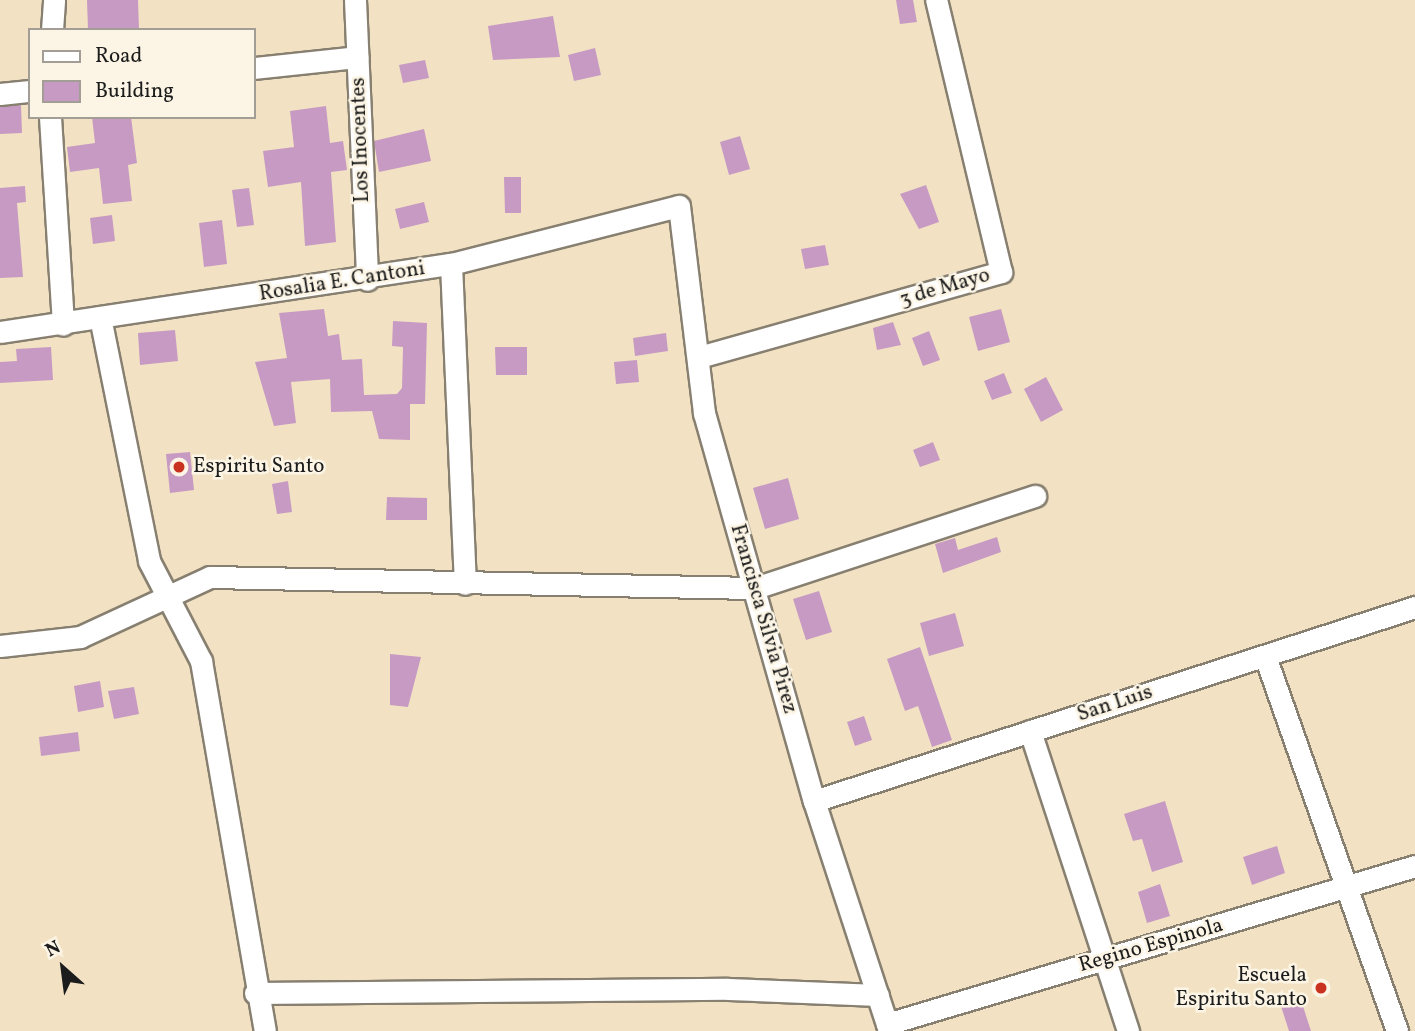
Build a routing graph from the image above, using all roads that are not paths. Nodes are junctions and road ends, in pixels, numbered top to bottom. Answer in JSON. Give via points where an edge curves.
{"nodes":[{"id":1,"x":54,"y":0,"type":"edge"},
{"id":2,"x":355,"y":0,"type":"edge"},
{"id":3,"x":936,"y":0,"type":"edge"},
{"id":4,"x":52,"y":28,"type":"edge"},
{"id":5,"x":357,"y":57,"type":"junction"},
{"id":6,"x":256,"y":68,"type":"edge"},
{"id":7,"x":28,"y":91,"type":"edge"},
{"id":8,"x":0,"y":94,"type":"edge"},
{"id":9,"x":50,"y":119,"type":"edge"},
{"id":10,"x":679,"y":206,"type":"joint"},
{"id":11,"x":451,"y":264,"type":"junction"},
{"id":12,"x":367,"y":280,"type":"junction"},
{"id":13,"x":100,"y":317,"type":"junction"},
{"id":14,"x":63,"y":325,"type":"junction"},
{"id":15,"x":0,"y":332,"type":"edge"},
{"id":16,"x":699,"y":357,"type":"junction"},
{"id":17,"x":1035,"y":496,"type":"dead end"},
{"id":18,"x":466,"y":584,"type":"junction"},
{"id":19,"x":755,"y":588,"type":"junction"},
{"id":20,"x":167,"y":596,"type":"junction"},
{"id":21,"x":1415,"y":607,"type":"edge"},
{"id":22,"x":0,"y":646,"type":"edge"},
{"id":23,"x":1265,"y":656,"type":"junction"},
{"id":24,"x":1030,"y":732,"type":"junction"},
{"id":25,"x":814,"y":801,"type":"junction"},
{"id":26,"x":1415,"y":866,"type":"edge"},
{"id":27,"x":1350,"y":888,"type":"junction"},
{"id":28,"x":1105,"y":960,"type":"junction"},
{"id":29,"x":256,"y":993,"type":"junction"},
{"id":30,"x":878,"y":995,"type":"junction"},
{"id":31,"x":888,"y":1027,"type":"edge"},
{"id":32,"x":265,"y":1031,"type":"edge"},
{"id":33,"x":1128,"y":1031,"type":"edge"},
{"id":34,"x":1397,"y":1031,"type":"edge"}],
"edges":[{"from":1,"to":4,"type":"street"},
{"from":2,"to":5,"type":"street","name":"Los Inocentes"},
{"from":3,"to":16,"type":"street","name":"3 de Mayo","via":[[1002,272]]},
{"from":5,"to":6,"type":"street"},
{"from":5,"to":12,"type":"street","name":"Los Inocentes"},
{"from":7,"to":8,"type":"street"},
{"from":9,"to":14,"type":"street"},
{"from":10,"to":11,"type":"street","name":"Rosalia E. Cantoni"},
{"from":10,"to":16,"type":"street","name":"Francisca Silvia Pirez"},
{"from":11,"to":12,"type":"street","name":"Rosalia E. Cantoni"},
{"from":11,"to":18,"type":"street"},
{"from":12,"to":13,"type":"street","name":"Rosalia E. Cantoni"},
{"from":13,"to":14,"type":"street","name":"Rosalia E. Cantoni"},
{"from":13,"to":20,"type":"street","via":[[149,561]]},
{"from":14,"to":15,"type":"street","name":"Rosalia E. Cantoni"},
{"from":16,"to":19,"type":"street","name":"Francisca Silvia Pirez","via":[[705,413]]},
{"from":17,"to":19,"type":"street"},
{"from":18,"to":19,"type":"street"},
{"from":18,"to":20,"type":"street","via":[[210,577]]},
{"from":19,"to":25,"type":"street","name":"Francisca Silvia Pirez"},
{"from":20,"to":22,"type":"street","via":[[80,637]]},
{"from":20,"to":29,"type":"street","via":[[201,661]]},
{"from":21,"to":23,"type":"street","name":"San Luis"},
{"from":23,"to":24,"type":"street","name":"San Luis"},
{"from":23,"to":27,"type":"street"},
{"from":24,"to":25,"type":"street","name":"San Luis"},
{"from":24,"to":28,"type":"street"},
{"from":25,"to":30,"type":"street","name":"Francisca Silvia Pirez"},
{"from":26,"to":27,"type":"street","name":"Regino Espinola"},
{"from":27,"to":28,"type":"street","name":"Regino Espinola"},
{"from":27,"to":34,"type":"street"},
{"from":28,"to":31,"type":"street","name":"Regino Espinola"},
{"from":28,"to":33,"type":"street"},
{"from":29,"to":30,"type":"street","via":[[728,989]]},
{"from":29,"to":32,"type":"street"},
{"from":30,"to":31,"type":"street","name":"Francisca Silvia Pirez"}]}
